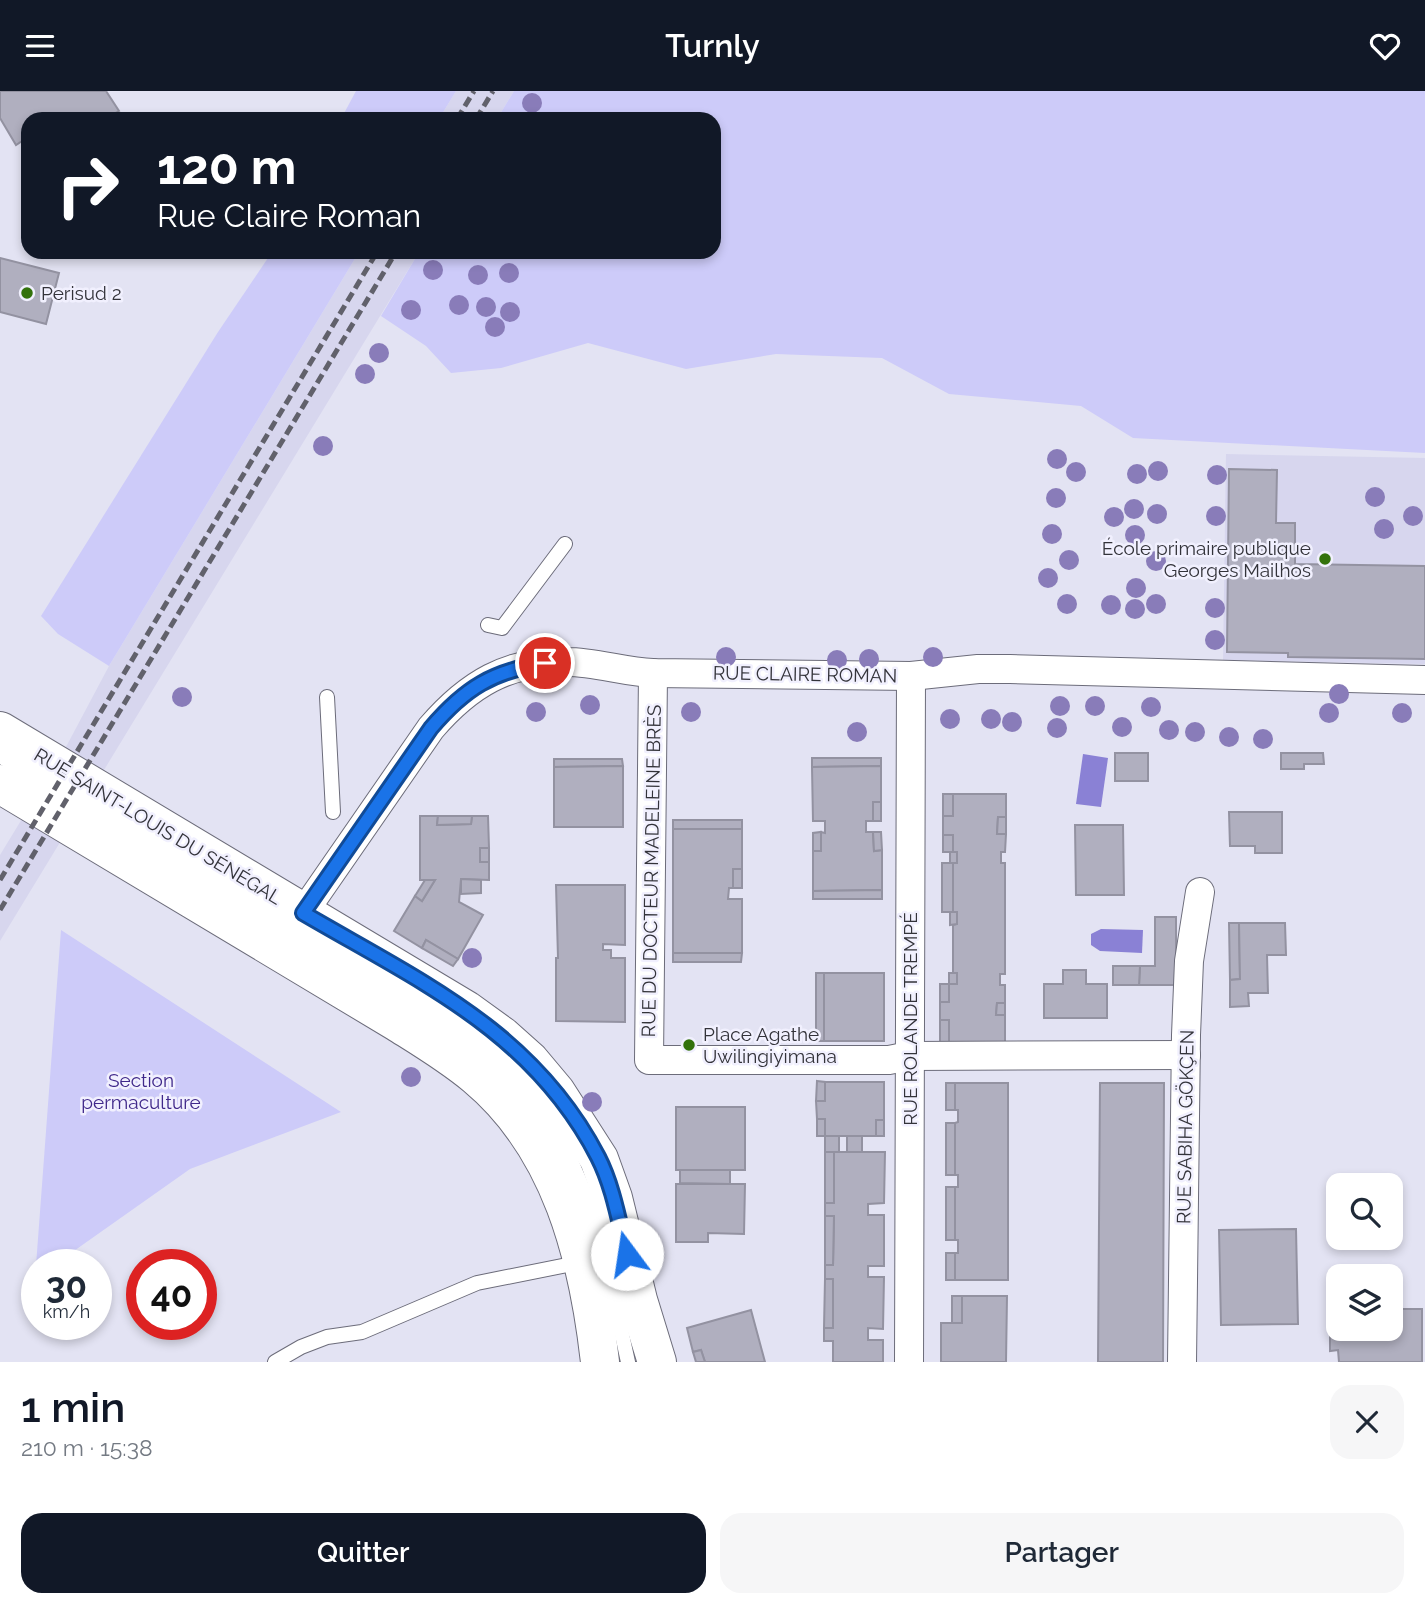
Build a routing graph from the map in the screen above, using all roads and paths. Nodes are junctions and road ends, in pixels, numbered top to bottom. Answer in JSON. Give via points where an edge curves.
{"nodes":[{"id":1,"x":565,"y":544,"type":"dead end"},
{"id":2,"x":488,"y":625,"type":"dead end"},
{"id":3,"x":653,"y":673,"type":"junction"},
{"id":4,"x":911,"y":676,"type":"junction"},
{"id":5,"x":1425,"y":680,"type":"edge"},
{"id":6,"x":327,"y":697,"type":"dead end"},
{"id":7,"x":0,"y":731,"type":"edge"},
{"id":8,"x":0,"y":756,"type":"edge"},
{"id":9,"x":0,"y":785,"type":"edge"},
{"id":10,"x":332,"y":812,"type":"dead end"},
{"id":11,"x":1200,"y":892,"type":"dead end"},
{"id":12,"x":303,"y":913,"type":"junction"},
{"id":13,"x":1186,"y":1055,"type":"junction"},
{"id":14,"x":909,"y":1056,"type":"junction"},
{"id":15,"x":583,"y":1262,"type":"junction"},
{"id":16,"x":275,"y":1362,"type":"edge"},
{"id":17,"x":600,"y":1362,"type":"edge"},
{"id":18,"x":628,"y":1362,"type":"edge"},
{"id":19,"x":657,"y":1362,"type":"edge"},
{"id":20,"x":909,"y":1362,"type":"edge"},
{"id":21,"x":1182,"y":1362,"type":"edge"}],
"edges":[{"from":1,"to":2,"type":"lane","via":[[502,628]]},
{"from":3,"to":4,"type":"street","name":"RUE CLAIRE ROMAN"},
{"from":3,"to":12,"type":"street","name":"RUE CLAIRE ROMAN","via":[[569,661],[545,663],[515,668],[465,692],[431,728]]},
{"from":3,"to":14,"type":"street","name":"RUE DU DOCTEUR MADELEINE BRÈS","via":[[649,1060]]},
{"from":4,"to":5,"type":"street","name":"RUE CLAIRE ROMAN","via":[[1010,669]]},
{"from":4,"to":14,"type":"street","name":"RUE ROLANDE TREMPÉ"},
{"from":6,"to":10,"type":"lane"},
{"from":7,"to":12,"type":"street","name":"RUE SAINT-LOUIS DU SÉNÉGAL"},
{"from":8,"to":18,"type":"lane","name":"RUE SAINT-LOUIS DU SÉNÉGAL","via":[[428,1014],[497,1063],[534,1101],[575,1167],[602,1247]]},
{"from":9,"to":15,"type":"street","via":[[397,1022],[478,1078],[540,1149],[568,1208]]},
{"from":11,"to":13,"type":"street","name":"RUE SABIHA GÖKÇEN","via":[[1189,961]]},
{"from":12,"to":19,"type":"street","name":"RUE SAINT-LOUIS DU SÉNÉGAL","via":[[466,1010],[521,1053],[556,1092],[599,1159]]},
{"from":13,"to":14,"type":"street"},
{"from":13,"to":21,"type":"street","name":"RUE SABIHA GÖKÇEN"},
{"from":14,"to":20,"type":"street","name":"RUE ROLANDE TREMPÉ"},
{"from":15,"to":16,"type":"lane","via":[[477,1283],[362,1332],[327,1337],[301,1347]]},
{"from":15,"to":17,"type":"street"}]}
